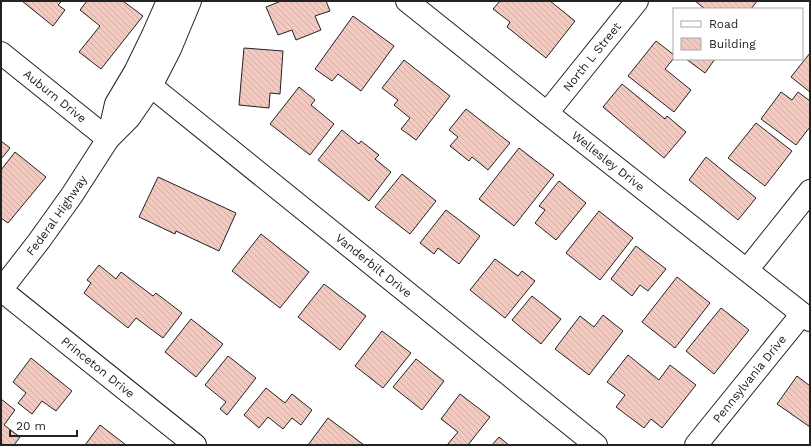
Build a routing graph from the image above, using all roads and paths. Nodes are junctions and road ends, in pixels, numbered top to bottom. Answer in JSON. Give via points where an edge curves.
{"nodes":[{"id":1,"x":168,"y":1,"type":"edge"},
{"id":2,"x":190,"y":1,"type":"edge"},
{"id":3,"x":407,"y":1,"type":"edge"},
{"id":4,"x":637,"y":1,"type":"edge"},
{"id":5,"x":1,"y":54,"type":"edge"},
{"id":6,"x":151,"y":86,"type":"junction"},
{"id":7,"x":547,"y":113,"type":"junction"},
{"id":8,"x":108,"y":139,"type":"junction"},
{"id":9,"x":810,"y":191,"type":"edge"},
{"id":10,"x":747,"y":270,"type":"junction"},
{"id":11,"x":1,"y":290,"type":"edge"},
{"id":12,"x":806,"y":317,"type":"edge"},
{"id":13,"x":195,"y":445,"type":"edge"},
{"id":14,"x":596,"y":445,"type":"edge"},
{"id":15,"x":696,"y":445,"type":"edge"}],
"edges":[{"from":1,"to":8,"type":"street","name":"Federal Highway","via":[[138,66],[116,104]]},
{"from":2,"to":6,"type":"street","name":"Federal Highway"},
{"from":3,"to":7,"type":"street","name":"Wellesley Drive"},
{"from":4,"to":7,"type":"street","name":"North L Street"},
{"from":5,"to":8,"type":"street","name":"Auburn Drive"},
{"from":6,"to":8,"type":"street","name":"Federal Highway","via":[[129,118]]},
{"from":6,"to":14,"type":"street","name":"Vanderbilt Drive"},
{"from":7,"to":10,"type":"street","name":"Wellesley Drive"},
{"from":8,"to":11,"type":"street","name":"Federal Highway","via":[[72,195]]},
{"from":9,"to":10,"type":"street"},
{"from":10,"to":12,"type":"street","name":"Wellesley Drive"},
{"from":11,"to":13,"type":"street","name":"Princeton Drive"},
{"from":12,"to":15,"type":"street","name":"Pennsylvania Drive"}]}
